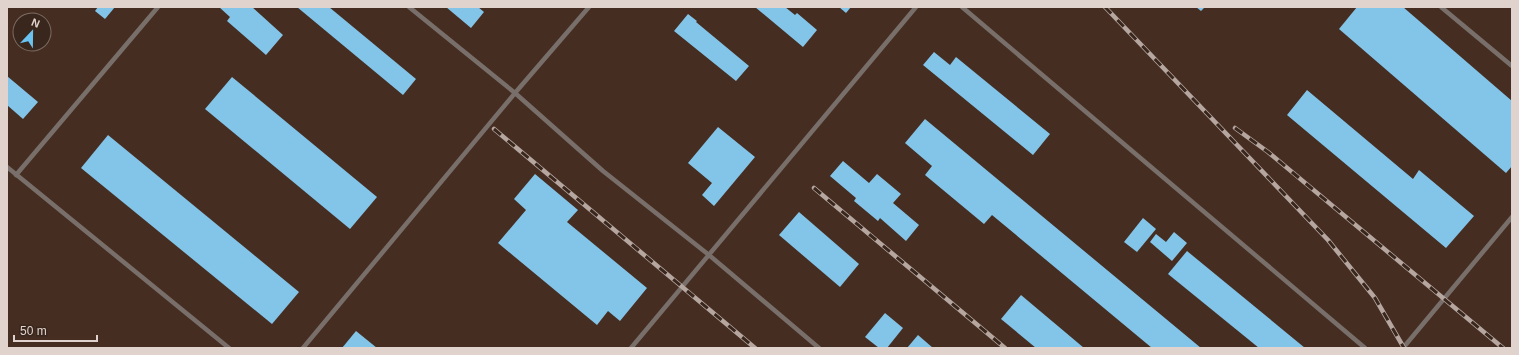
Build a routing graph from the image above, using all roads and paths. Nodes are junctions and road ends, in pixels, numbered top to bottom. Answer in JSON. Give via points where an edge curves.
{"nodes":[{"id":1,"x":158,"y":7,"type":"edge"},
{"id":2,"x":410,"y":7,"type":"edge"},
{"id":3,"x":590,"y":7,"type":"edge"},
{"id":4,"x":916,"y":7,"type":"edge"},
{"id":5,"x":962,"y":7,"type":"edge"},
{"id":6,"x":1441,"y":7,"type":"edge"},
{"id":7,"x":1512,"y":66,"type":"edge"},
{"id":8,"x":515,"y":93,"type":"junction"},
{"id":9,"x":7,"y":167,"type":"edge"},
{"id":10,"x":16,"y":175,"type":"junction"},
{"id":11,"x":1512,"y":217,"type":"edge"},
{"id":12,"x":709,"y":255,"type":"junction"},
{"id":13,"x":229,"y":348,"type":"edge"},
{"id":14,"x":303,"y":348,"type":"edge"},
{"id":15,"x":631,"y":348,"type":"edge"},
{"id":16,"x":819,"y":348,"type":"edge"},
{"id":17,"x":1365,"y":348,"type":"edge"},
{"id":18,"x":1403,"y":348,"type":"edge"}],
"edges":[{"from":1,"to":10,"type":"lane"},
{"from":2,"to":8,"type":"lane"},
{"from":3,"to":8,"type":"lane"},
{"from":4,"to":12,"type":"lane"},
{"from":5,"to":17,"type":"lane"},
{"from":6,"to":7,"type":"lane"},
{"from":8,"to":12,"type":"lane","via":[[603,171]]},
{"from":8,"to":14,"type":"lane"},
{"from":9,"to":10,"type":"lane"},
{"from":10,"to":13,"type":"lane"},
{"from":11,"to":18,"type":"lane"},
{"from":12,"to":15,"type":"lane"},
{"from":12,"to":16,"type":"lane"}]}
